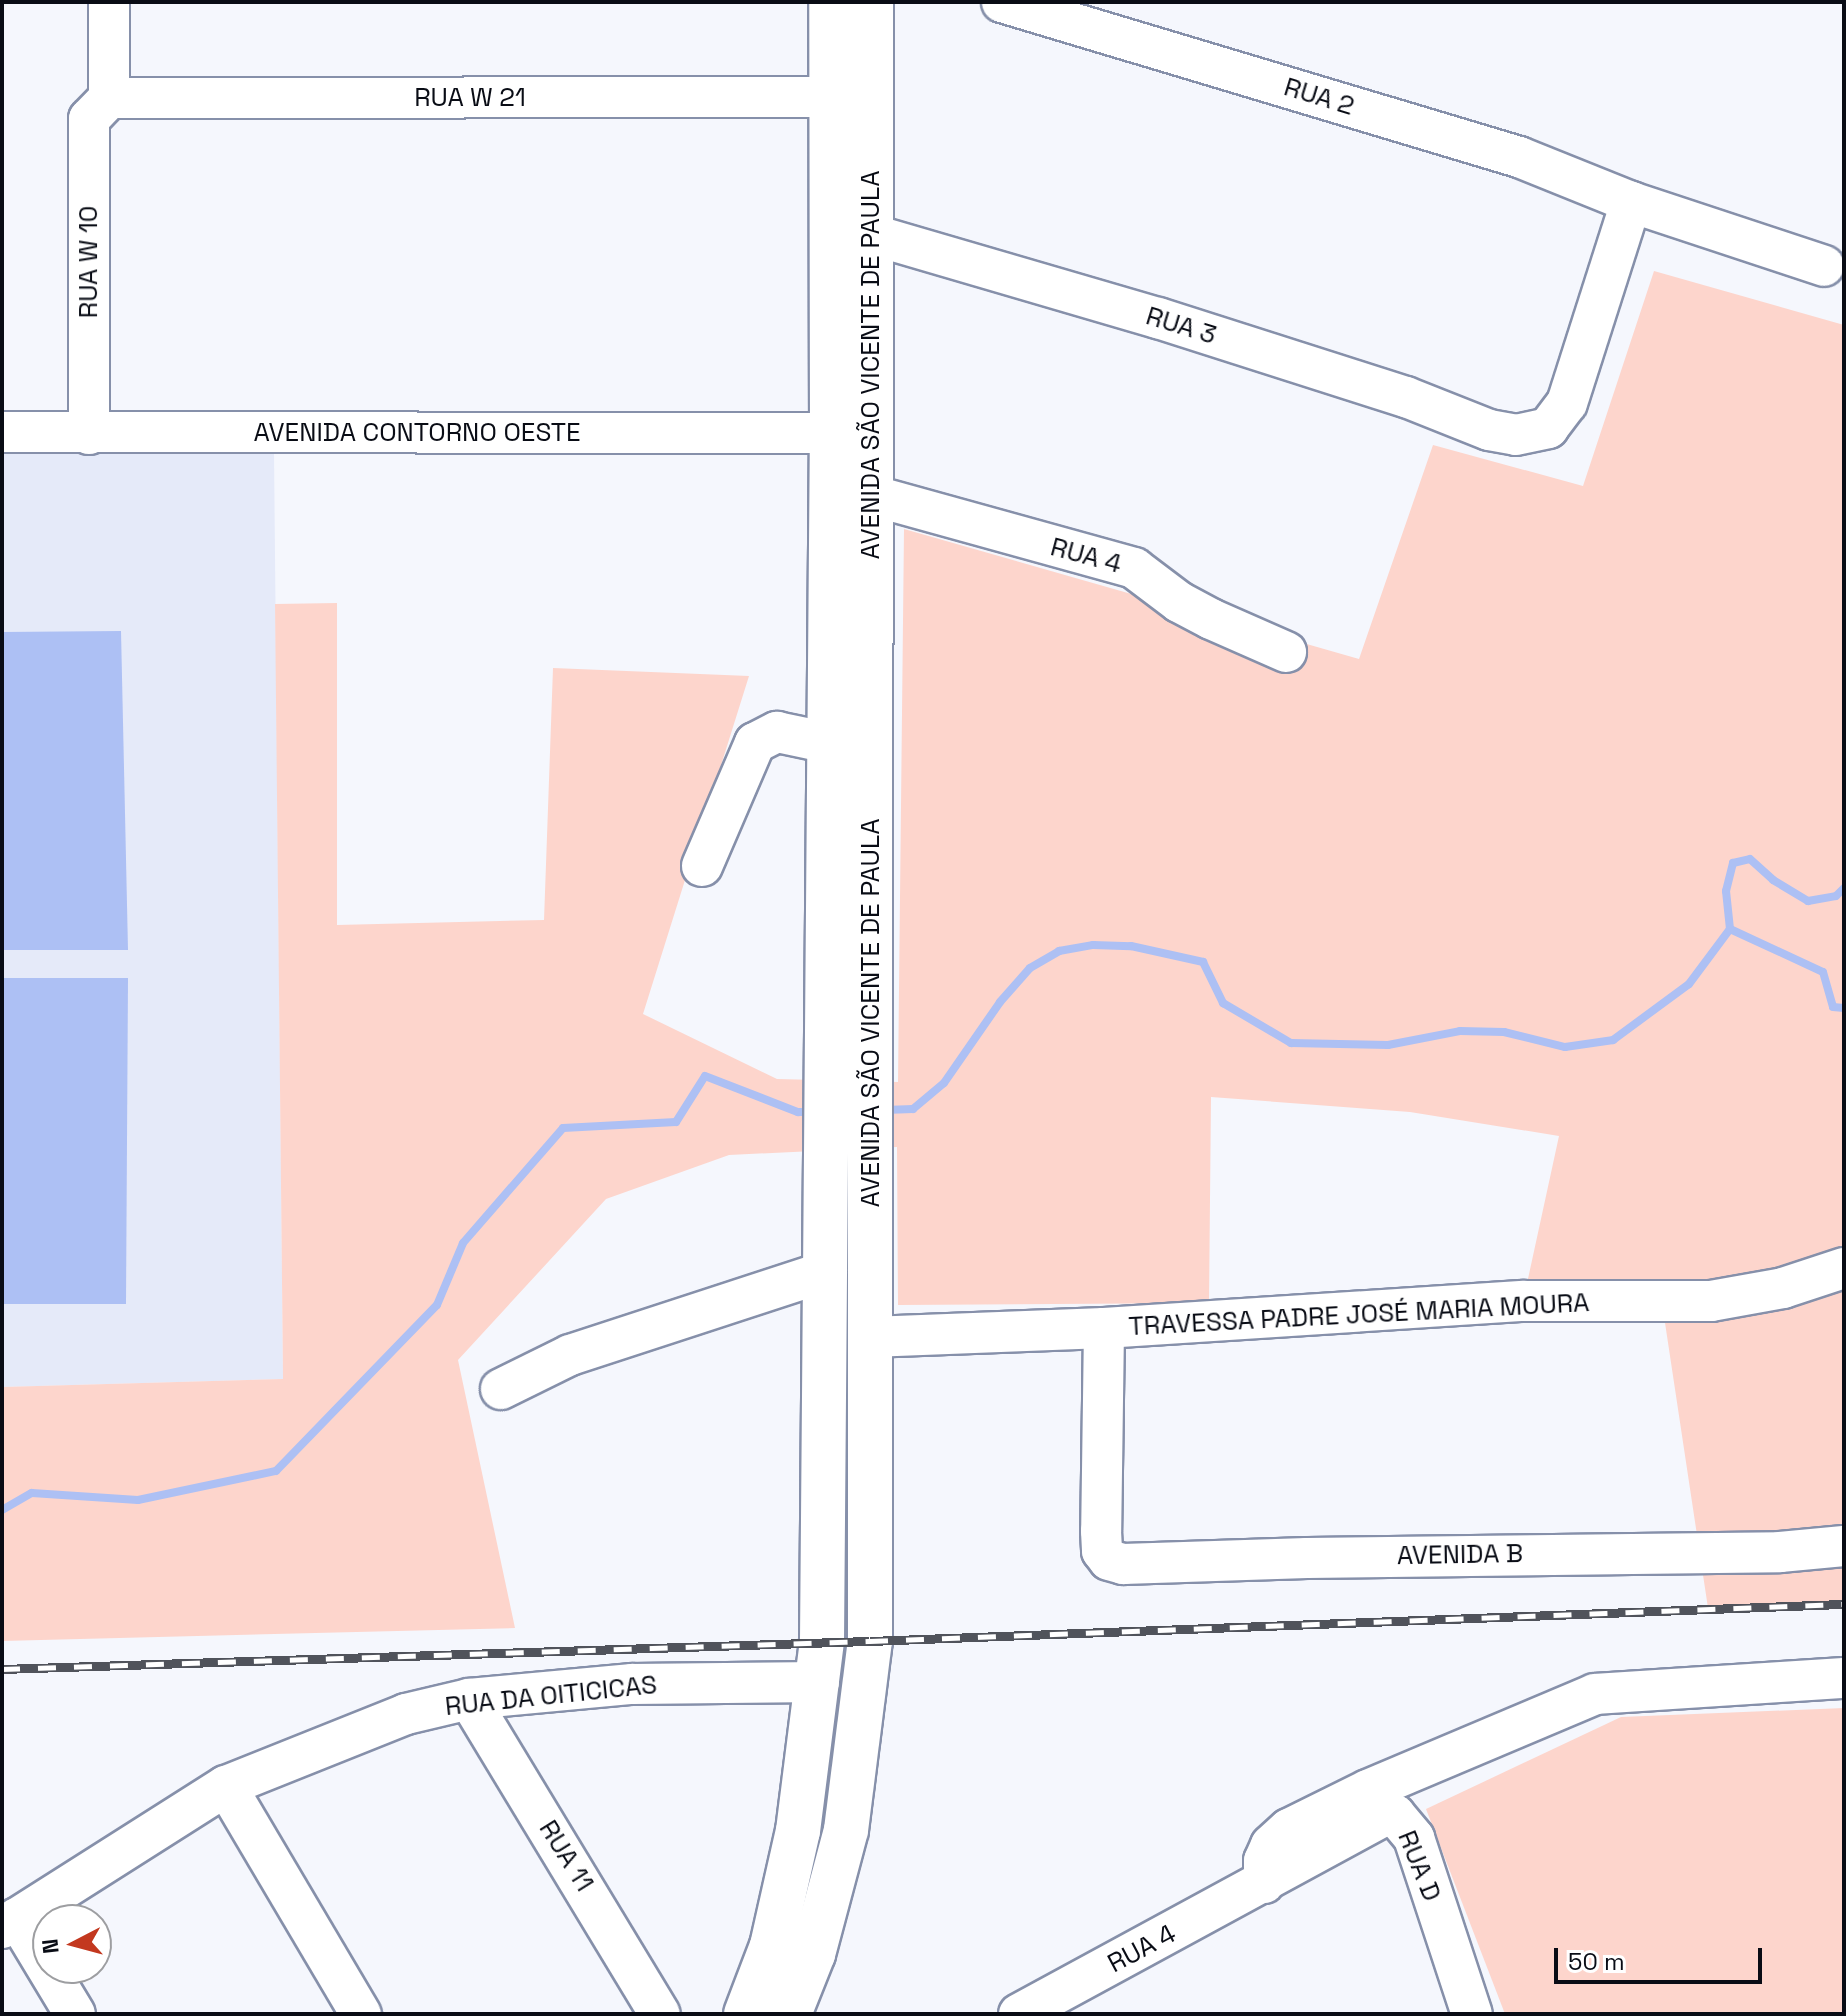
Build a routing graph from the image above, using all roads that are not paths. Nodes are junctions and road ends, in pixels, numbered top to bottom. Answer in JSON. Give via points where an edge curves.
{"nodes":[{"id":1,"x":109,"y":2,"type":"edge"},
{"id":2,"x":831,"y":2,"type":"edge"},
{"id":3,"x":871,"y":2,"type":"edge"},
{"id":4,"x":1002,"y":2,"type":"edge"},
{"id":5,"x":831,"y":97,"type":"junction"},
{"id":6,"x":109,"y":98,"type":"junction"},
{"id":7,"x":1631,"y":202,"type":"junction"},
{"id":8,"x":870,"y":234,"type":"junction"},
{"id":9,"x":1824,"y":266,"type":"dead end"},
{"id":10,"x":2,"y":432,"type":"edge"},
{"id":11,"x":832,"y":433,"type":"junction"},
{"id":12,"x":89,"y":434,"type":"junction"},
{"id":13,"x":871,"y":495,"type":"junction"},
{"id":14,"x":1286,"y":652,"type":"dead end"},
{"id":15,"x":829,"y":743,"type":"junction"},
{"id":16,"x":829,"y":818,"type":"junction"},
{"id":17,"x":872,"y":819,"type":"junction"},
{"id":18,"x":702,"y":866,"type":"dead end"},
{"id":19,"x":1844,"y":1268,"type":"edge"},
{"id":20,"x":827,"y":1271,"type":"junction"},
{"id":21,"x":1104,"y":1328,"type":"junction"},
{"id":22,"x":870,"y":1337,"type":"junction"},
{"id":23,"x":501,"y":1389,"type":"dead end"},
{"id":24,"x":1844,"y":1546,"type":"edge"},
{"id":25,"x":1844,"y":1678,"type":"edge"},
{"id":26,"x":819,"y":1682,"type":"junction"},
{"id":27,"x":469,"y":1699,"type":"junction"},
{"id":28,"x":226,"y":1786,"type":"junction"},
{"id":29,"x":1264,"y":1883,"type":"junction"},
{"id":30,"x":10,"y":1923,"type":"edge"},
{"id":31,"x":75,"y":2014,"type":"edge"},
{"id":32,"x":361,"y":2014,"type":"edge"},
{"id":33,"x":660,"y":2014,"type":"edge"},
{"id":34,"x":746,"y":2014,"type":"edge"},
{"id":35,"x":789,"y":2014,"type":"edge"},
{"id":36,"x":1019,"y":2014,"type":"edge"},
{"id":37,"x":1472,"y":2014,"type":"edge"}],
"edges":[{"from":1,"to":6,"type":"street"},
{"from":2,"to":5,"type":"main road","name":"AVENIDA SÃO VICENTE DE PAULA"},
{"from":3,"to":8,"type":"main road","name":"AVENIDA SÃO VICENTE DE PAULA"},
{"from":4,"to":7,"type":"street","name":"RUA 2","via":[[1519,157]]},
{"from":5,"to":6,"type":"street","name":"RUA W 21"},
{"from":5,"to":11,"type":"main road","name":"AVENIDA SÃO VICENTE DE PAULA"},
{"from":6,"to":12,"type":"street","name":"RUA W 10","via":[[89,119]]},
{"from":7,"to":8,"type":"street","name":"RUA 3","via":[[1567,403],[1557,420],[1533,433],[1489,430],[1406,397],[1187,327]]},
{"from":7,"to":9,"type":"street","name":"RUA 2"},
{"from":8,"to":13,"type":"main road","name":"AVENIDA SÃO VICENTE DE PAULA"},
{"from":10,"to":12,"type":"street","name":"AVENIDA CONTORNO OESTE"},
{"from":11,"to":12,"type":"street","name":"AVENIDA CONTORNO OESTE"},
{"from":11,"to":15,"type":"main road","name":"AVENIDA SÃO VICENTE DE PAULA"},
{"from":13,"to":14,"type":"street","name":"RUA 4","via":[[1134,568],[1200,613]]},
{"from":13,"to":17,"type":"main road","name":"AVENIDA SÃO VICENTE DE PAULA"},
{"from":15,"to":16,"type":"main road","name":"AVENIDA SÃO VICENTE DE PAULA"},
{"from":15,"to":18,"type":"street","via":[[777,732],[755,743]]},
{"from":16,"to":17,"type":"main road"},
{"from":16,"to":20,"type":"main road","name":"AVENIDA SÃO VICENTE DE PAULA"},
{"from":17,"to":22,"type":"main road","name":"AVENIDA SÃO VICENTE DE PAULA"},
{"from":19,"to":21,"type":"street","name":"TRAVESSA PADRE JOSÉ MARIA MOURA","via":[[1783,1288],[1711,1301],[1524,1301]]},
{"from":20,"to":23,"type":"street","via":[[570,1355]]},
{"from":20,"to":26,"type":"main road","name":"AVENIDA SÃO VICENTE DE PAULA"},
{"from":21,"to":22,"type":"street","name":"TRAVESSA PADRE JOSÉ MARIA MOURA"},
{"from":21,"to":24,"type":"street","name":"AVENIDA B","via":[[1101,1531],[1102,1551],[1109,1560],[1123,1564],[1780,1552]]},
{"from":22,"to":35,"type":"main road","name":"AVENIDA SÃO VICENTE DE PAULA","via":[[867,1683],[846,1830],[813,1954]]},
{"from":25,"to":29,"type":"street","via":[[1595,1694],[1289,1829],[1271,1845]]},
{"from":26,"to":27,"type":"street","name":"RUA DA OITICICAS","via":[[632,1684]]},
{"from":26,"to":34,"type":"main road","name":"AVENIDA SÃO VICENTE DE PAULA","via":[[798,1831],[772,1946]]},
{"from":27,"to":28,"type":"street","name":"RUA DA OITICICAS","via":[[368,1727]]},
{"from":27,"to":33,"type":"street","name":"RUA 11"},
{"from":28,"to":30,"type":"street","name":"RUA DA OITICICAS"},
{"from":28,"to":32,"type":"street"},
{"from":29,"to":36,"type":"street","name":"RUA 4"},
{"from":29,"to":37,"type":"street","name":"RUA D","via":[[1378,1818],[1395,1815],[1414,1838]]},
{"from":30,"to":31,"type":"street"}]}
